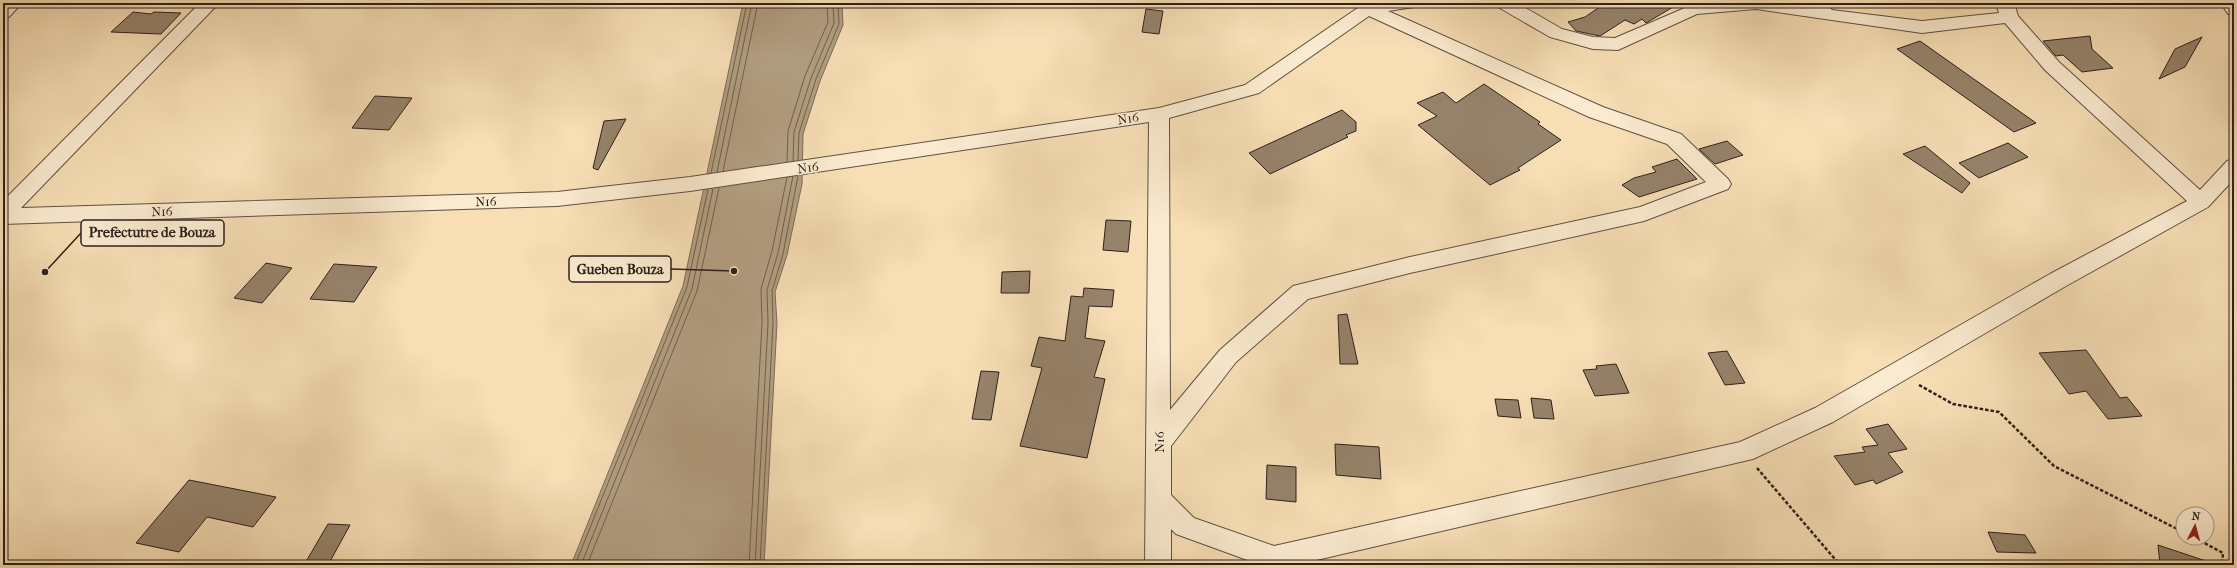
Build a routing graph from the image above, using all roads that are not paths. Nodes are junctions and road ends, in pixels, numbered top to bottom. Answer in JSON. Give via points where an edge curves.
{"nodes":[{"id":1,"x":14,"y":3,"type":"edge"},
{"id":2,"x":210,"y":3,"type":"edge"},
{"id":3,"x":710,"y":3,"type":"edge"},
{"id":4,"x":717,"y":3,"type":"edge"},
{"id":5,"x":1408,"y":3,"type":"edge"},
{"id":6,"x":1504,"y":3,"type":"edge"},
{"id":7,"x":2230,"y":3,"type":"edge"},
{"id":8,"x":1368,"y":6,"type":"edge"},
{"id":9,"x":1821,"y":9,"type":"edge"},
{"id":10,"x":2007,"y":10,"type":"edge"},
{"id":11,"x":2234,"y":10,"type":"edge"},
{"id":12,"x":3,"y":12,"type":"edge"},
{"id":13,"x":1159,"y":114,"type":"junction"},
{"id":14,"x":2234,"y":166,"type":"edge"},
{"id":15,"x":2201,"y":202,"type":"junction"},
{"id":16,"x":3,"y":215,"type":"edge"},
{"id":17,"x":1159,"y":442,"type":"junction"},
{"id":18,"x":1158,"y":500,"type":"junction"},
{"id":19,"x":1158,"y":565,"type":"edge"}],
"edges":[{"from":1,"to":12,"type":"street"},
{"from":2,"to":16,"type":"street"},
{"from":3,"to":4,"type":"street"},
{"from":5,"to":8,"type":"street"},
{"from":6,"to":9,"type":"street","via":[[1556,33],[1593,42],[1618,44],[1694,10],[1756,4]]},
{"from":7,"to":11,"type":"street"},
{"from":8,"to":13,"type":"street","via":[[1252,89]]},
{"from":8,"to":17,"type":"street","via":[[1596,112],[1674,139],[1720,184],[1644,214],[1410,265],[1301,292],[1228,356]]},
{"from":9,"to":10,"type":"street","via":[[1922,27]]},
{"from":10,"to":15,"type":"street","via":[[2052,66]]},
{"from":13,"to":16,"type":"street","name":"N16","via":[[690,184],[557,198]]},
{"from":13,"to":17,"type":"street","name":"N16"},
{"from":14,"to":15,"type":"street"},
{"from":15,"to":18,"type":"street","via":[[2058,280],[1824,415],[1744,452],[1274,558],[1185,526]]},
{"from":17,"to":18,"type":"street","name":"N16"},
{"from":18,"to":19,"type":"street","name":"N16"}]}
